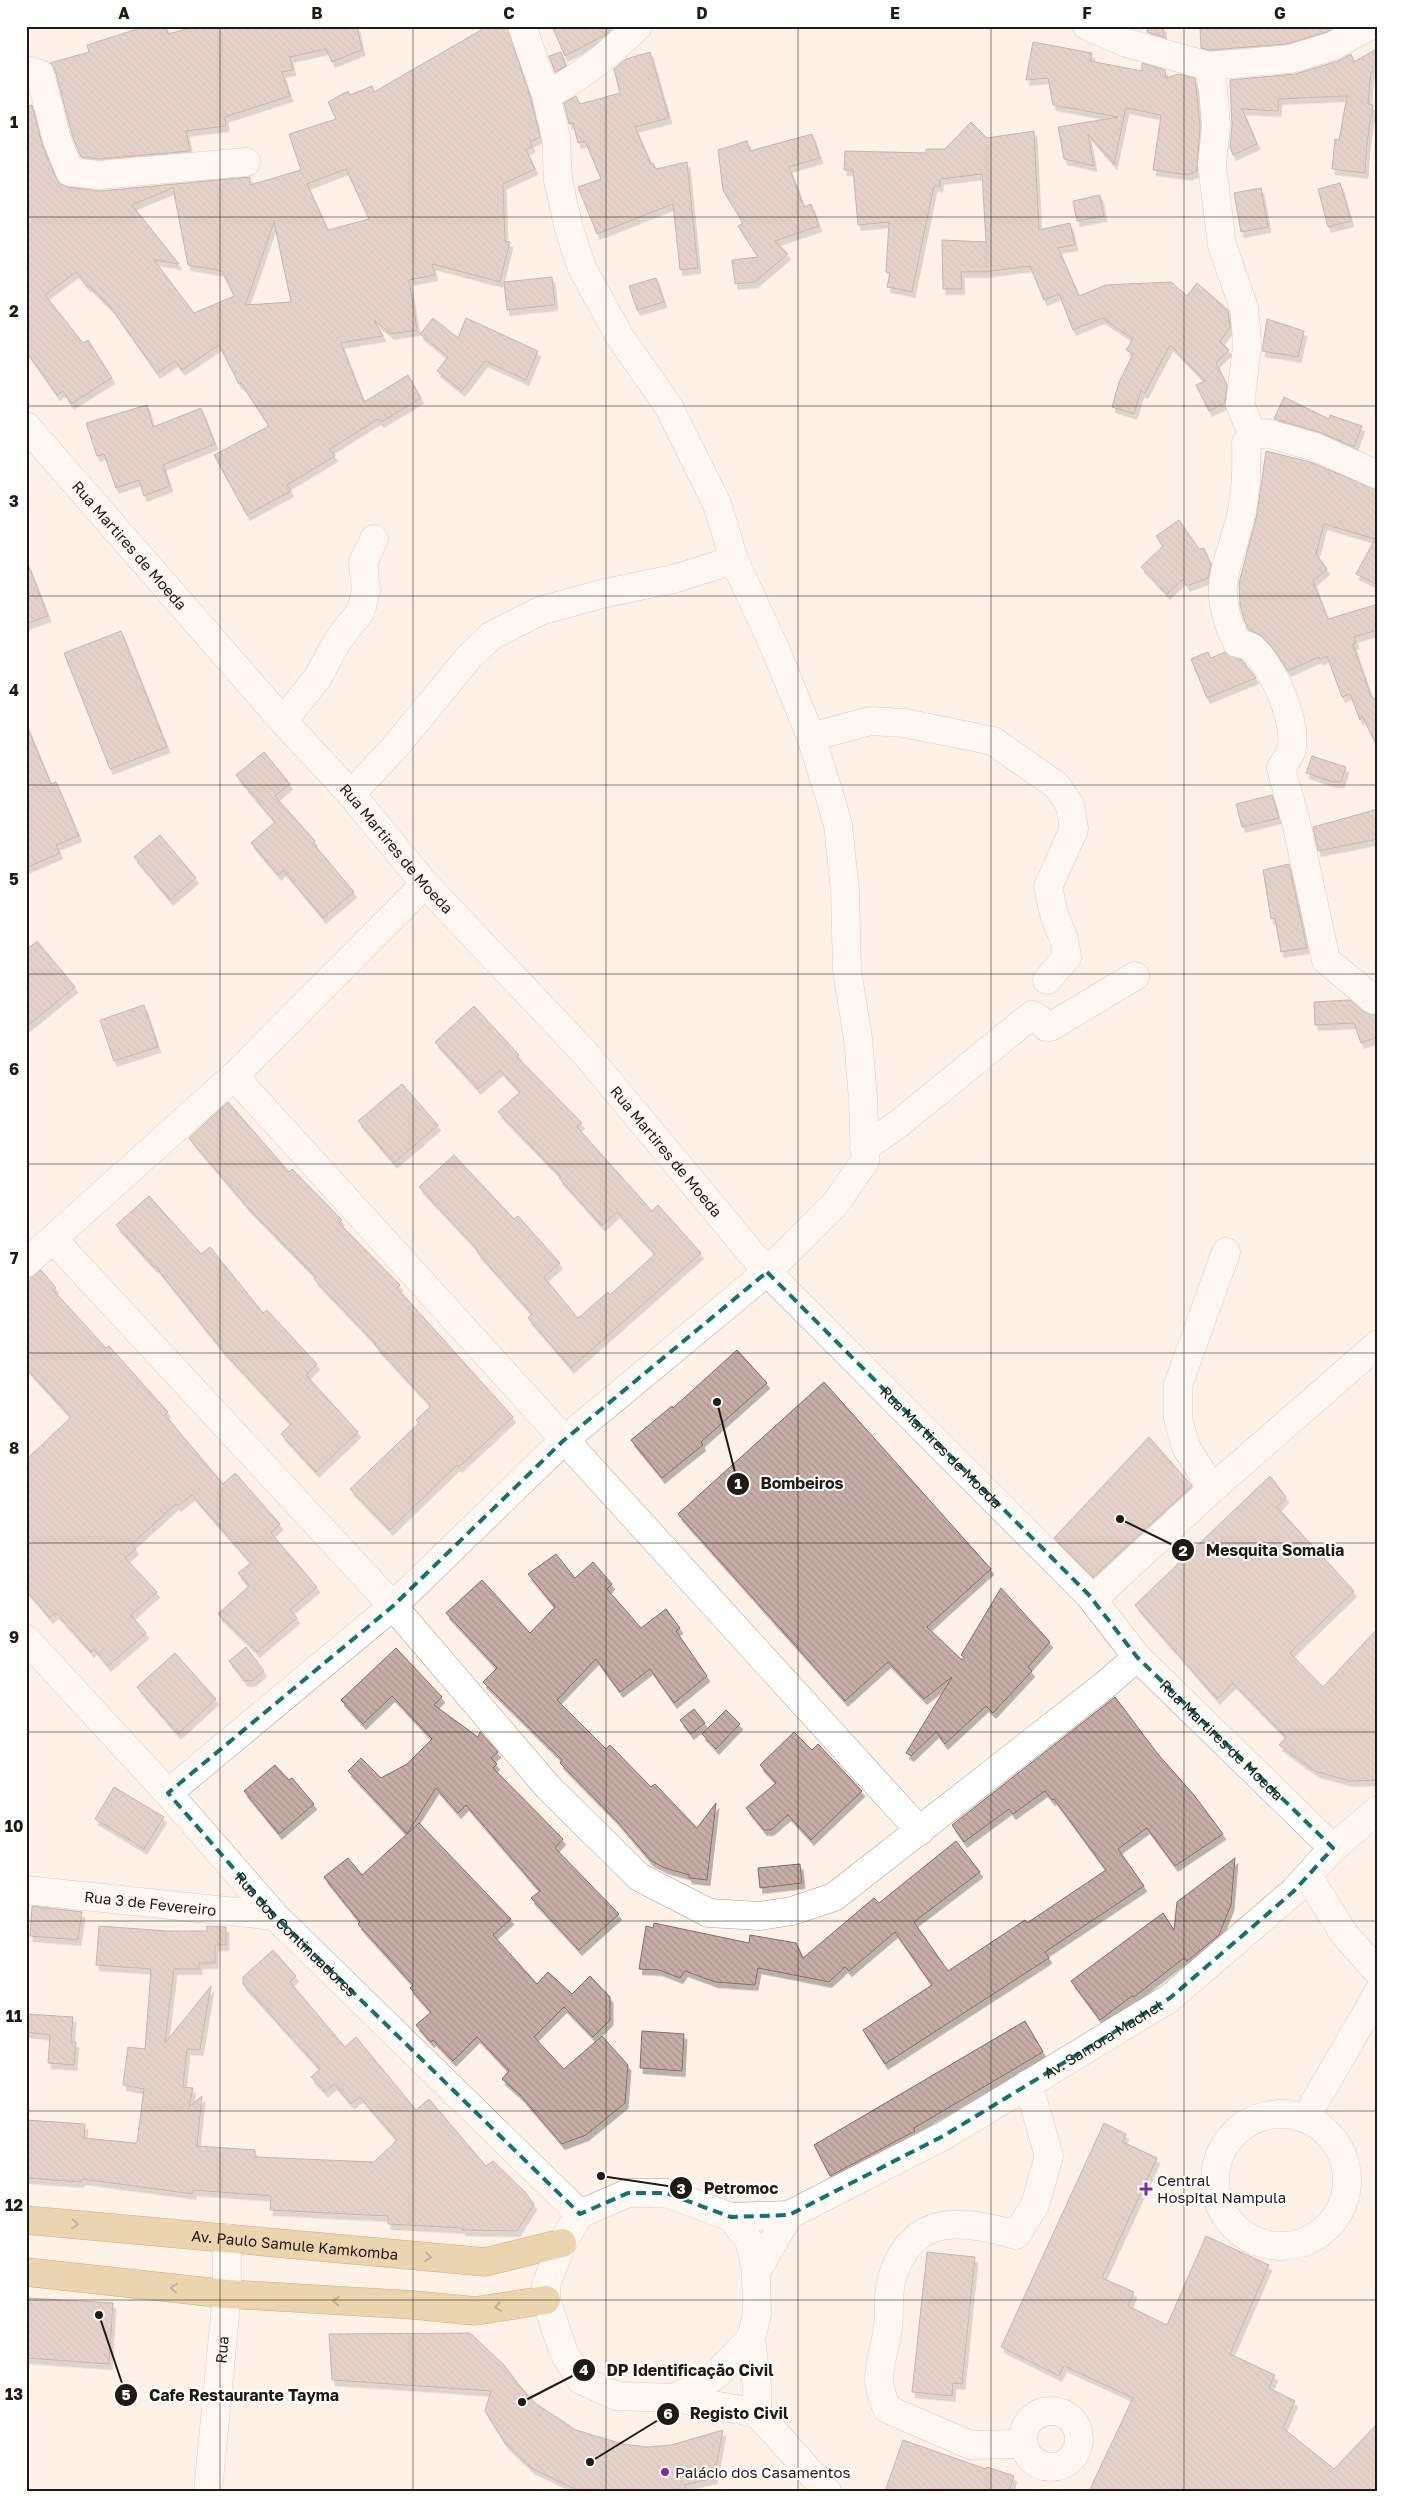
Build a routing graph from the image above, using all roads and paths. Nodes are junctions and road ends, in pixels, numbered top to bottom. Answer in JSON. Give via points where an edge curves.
{"nodes":[{"id":1,"x":522,"y":26,"type":"edge"},
{"id":2,"x":638,"y":26,"type":"edge"},
{"id":3,"x":1088,"y":26,"type":"edge"},
{"id":4,"x":1369,"y":26,"type":"edge"},
{"id":5,"x":1208,"y":66,"type":"junction"},
{"id":6,"x":26,"y":70,"type":"edge"},
{"id":7,"x":546,"y":95,"type":"junction"},
{"id":8,"x":246,"y":162,"type":"dead end"},
{"id":9,"x":26,"y":426,"type":"edge"},
{"id":10,"x":1253,"y":436,"type":"junction"},
{"id":11,"x":1378,"y":476,"type":"edge"},
{"id":12,"x":374,"y":539,"type":"dead end"},
{"id":13,"x":734,"y":560,"type":"junction"},
{"id":14,"x":283,"y":721,"type":"junction"},
{"id":15,"x":810,"y":738,"type":"junction"},
{"id":16,"x":352,"y":794,"type":"junction"},
{"id":17,"x":425,"y":884,"type":"junction"},
{"id":18,"x":1135,"y":976,"type":"dead end"},
{"id":19,"x":1047,"y":980,"type":"dead end"},
{"id":20,"x":1378,"y":999,"type":"edge"},
{"id":21,"x":234,"y":1076,"type":"junction"},
{"id":22,"x":864,"y":1148,"type":"junction"},
{"id":23,"x":53,"y":1239,"type":"junction"},
{"id":24,"x":1226,"y":1252,"type":"dead end"},
{"id":25,"x":26,"y":1263,"type":"edge"},
{"id":26,"x":767,"y":1272,"type":"junction"},
{"id":27,"x":1378,"y":1344,"type":"edge"},
{"id":28,"x":563,"y":1441,"type":"junction"},
{"id":29,"x":1212,"y":1489,"type":"junction"},
{"id":30,"x":1093,"y":1599,"type":"junction"},
{"id":31,"x":393,"y":1606,"type":"junction"},
{"id":32,"x":26,"y":1639,"type":"edge"},
{"id":33,"x":1137,"y":1657,"type":"junction"},
{"id":34,"x":168,"y":1794,"type":"junction"},
{"id":35,"x":1378,"y":1810,"type":"edge"},
{"id":36,"x":920,"y":1831,"type":"junction"},
{"id":37,"x":1333,"y":1848,"type":"junction"},
{"id":38,"x":1308,"y":1876,"type":"junction"},
{"id":39,"x":26,"y":1890,"type":"edge"},
{"id":40,"x":275,"y":1916,"type":"junction"},
{"id":41,"x":1378,"y":1972,"type":"edge"},
{"id":42,"x":1378,"y":1993,"type":"edge"},
{"id":43,"x":1028,"y":2084,"type":"junction"},
{"id":44,"x":1306,"y":2117,"type":"junction"},
{"id":45,"x":580,"y":2214,"type":"junction"},
{"id":46,"x":789,"y":2215,"type":"junction"},
{"id":47,"x":731,"y":2217,"type":"junction"},
{"id":48,"x":26,"y":2220,"type":"edge"},
{"id":49,"x":228,"y":2238,"type":"junction"},
{"id":50,"x":562,"y":2243,"type":"junction"},
{"id":51,"x":26,"y":2272,"type":"edge"},
{"id":52,"x":756,"y":2272,"type":"junction"},
{"id":53,"x":227,"y":2294,"type":"junction"},
{"id":54,"x":546,"y":2300,"type":"junction"},
{"id":55,"x":751,"y":2338,"type":"junction"},
{"id":56,"x":675,"y":2398,"type":"junction"},
{"id":57,"x":757,"y":2413,"type":"junction"},
{"id":58,"x":1024,"y":2444,"type":"dead end"},
{"id":59,"x":208,"y":2491,"type":"edge"},
{"id":60,"x":827,"y":2491,"type":"edge"}],
"edges":[{"from":1,"to":7,"type":"street"},
{"from":2,"to":7,"type":"street","via":[[604,59],[574,81]]},
{"from":3,"to":5,"type":"street","via":[[1128,43]]},
{"from":4,"to":5,"type":"street","via":[[1333,46],[1290,59]]},
{"from":5,"to":10,"type":"street","via":[[1216,126],[1212,165],[1222,245],[1244,308],[1246,328],[1240,404]]},
{"from":6,"to":8,"type":"street","via":[[40,74],[57,140],[70,172],[99,175]]},
{"from":7,"to":13,"type":"street","via":[[556,137],[558,180],[582,268],[620,337],[669,407],[717,504]]},
{"from":9,"to":14,"type":"street","name":"Rua Martires de Moeda"},
{"from":10,"to":11,"type":"street","via":[[1266,433],[1315,448]]},
{"from":10,"to":20,"type":"street","via":[[1246,443],[1243,503],[1227,560],[1222,592],[1224,610],[1237,643],[1250,646],[1262,658],[1287,711],[1292,732],[1291,752],[1281,768],[1326,960],[1374,1000]]},
{"from":12,"to":14,"type":"street","via":[[362,562],[366,590],[361,611],[338,640],[318,678]]},
{"from":13,"to":15,"type":"street","via":[[774,646]]},
{"from":13,"to":16,"type":"street","via":[[673,579],[540,611],[492,636],[469,657],[414,726]]},
{"from":14,"to":16,"type":"street","name":"Rua Martires de Moeda"},
{"from":15,"to":19,"type":"street","via":[[870,721],[921,727],[993,741],[1056,785],[1070,805],[1074,828],[1048,887],[1067,957]]},
{"from":15,"to":22,"type":"street","via":[[838,825],[845,890],[847,970],[863,1098]]},
{"from":16,"to":17,"type":"street","name":"Rua Martires de Moeda"},
{"from":17,"to":21,"type":"street"},
{"from":17,"to":26,"type":"street","name":"Rua Martires de Moeda","via":[[585,1053]]},
{"from":18,"to":22,"type":"street","via":[[1050,1027],[1046,1028],[1032,1015]]},
{"from":21,"to":23,"type":"street"},
{"from":21,"to":28,"type":"street"},
{"from":22,"to":26,"type":"street","via":[[865,1161],[836,1203]]},
{"from":23,"to":25,"type":"street"},
{"from":23,"to":31,"type":"street"},
{"from":24,"to":29,"type":"street","via":[[1178,1385],[1178,1418],[1186,1447]]},
{"from":26,"to":28,"type":"street"},
{"from":26,"to":30,"type":"street","name":"Rua Martires de Moeda"},
{"from":27,"to":29,"type":"street"},
{"from":28,"to":31,"type":"street"},
{"from":28,"to":36,"type":"street"},
{"from":29,"to":30,"type":"street"},
{"from":30,"to":33,"type":"street","name":"Rua Martires de Moeda"},
{"from":31,"to":34,"type":"street"},
{"from":31,"to":36,"type":"street","via":[[548,1787],[607,1847],[639,1877],[710,1913],[760,1916],[792,1911],[834,1897]]},
{"from":32,"to":34,"type":"street","name":"Rua dos Continuadores"},
{"from":33,"to":36,"type":"street"},
{"from":33,"to":37,"type":"street","name":"Rua Martires de Moeda"},
{"from":34,"to":40,"type":"street","name":"Rua dos Continuadores"},
{"from":35,"to":37,"type":"street","name":"Av. Samora Machel"},
{"from":37,"to":38,"type":"street","name":"Av. Samora Machel"},
{"from":38,"to":41,"type":"street","via":[[1344,1934]]},
{"from":38,"to":43,"type":"street","name":"Av. Samora Machel","via":[[1170,1998]]},
{"from":39,"to":40,"type":"street","name":"Rua 3 de Fevereiro"},
{"from":40,"to":45,"type":"street","name":"Rua dos Continuadores"},
{"from":42,"to":44,"type":"street"},
{"from":43,"to":46,"type":"street","name":"Av. Samora Machel","via":[[945,2135]]},
{"from":43,"to":58,"type":"street","via":[[1049,2156],[1035,2205],[1016,2234],[946,2224],[922,2233],[904,2248],[891,2280],[888,2327],[879,2381],[887,2410],[919,2425],[970,2446]]},
{"from":44,"to":44,"type":"street","via":[[1276,2112],[1247,2121],[1225,2142],[1214,2170],[1216,2199],[1231,2226],[1256,2243],[1286,2248],[1314,2239],[1336,2219],[1347,2191],[1345,2161],[1330,2135]]},
{"from":45,"to":47,"type":"street","via":[[628,2193],[666,2193]]},
{"from":45,"to":50,"type":"street"},
{"from":46,"to":47,"type":"street"},
{"from":46,"to":52,"type":"street"},
{"from":47,"to":52,"type":"street","via":[[750,2242]]},
{"from":48,"to":49,"type":"main road","name":"Av. Paulo Samule Kamkomba","one_way":true},
{"from":49,"to":50,"type":"main road","name":"Av. Paulo Samule Kamkomba","one_way":true,"via":[[485,2262]]},
{"from":49,"to":53,"type":"street","name":"Rua"},
{"from":50,"to":54,"type":"street","via":[[546,2285]]},
{"from":53,"to":51,"type":"main road","one_way":true},
{"from":52,"to":55,"type":"street","via":[[756,2315]]},
{"from":54,"to":53,"type":"main road","one_way":true,"via":[[474,2311]]},
{"from":53,"to":59,"type":"street","name":"Rua"},
{"from":54,"to":56,"type":"street","via":[[564,2353],[581,2380],[616,2396]]},
{"from":55,"to":56,"type":"street","via":[[715,2376]]},
{"from":55,"to":57,"type":"street"},
{"from":56,"to":57,"type":"street"},
{"from":57,"to":60,"type":"street"}]}
